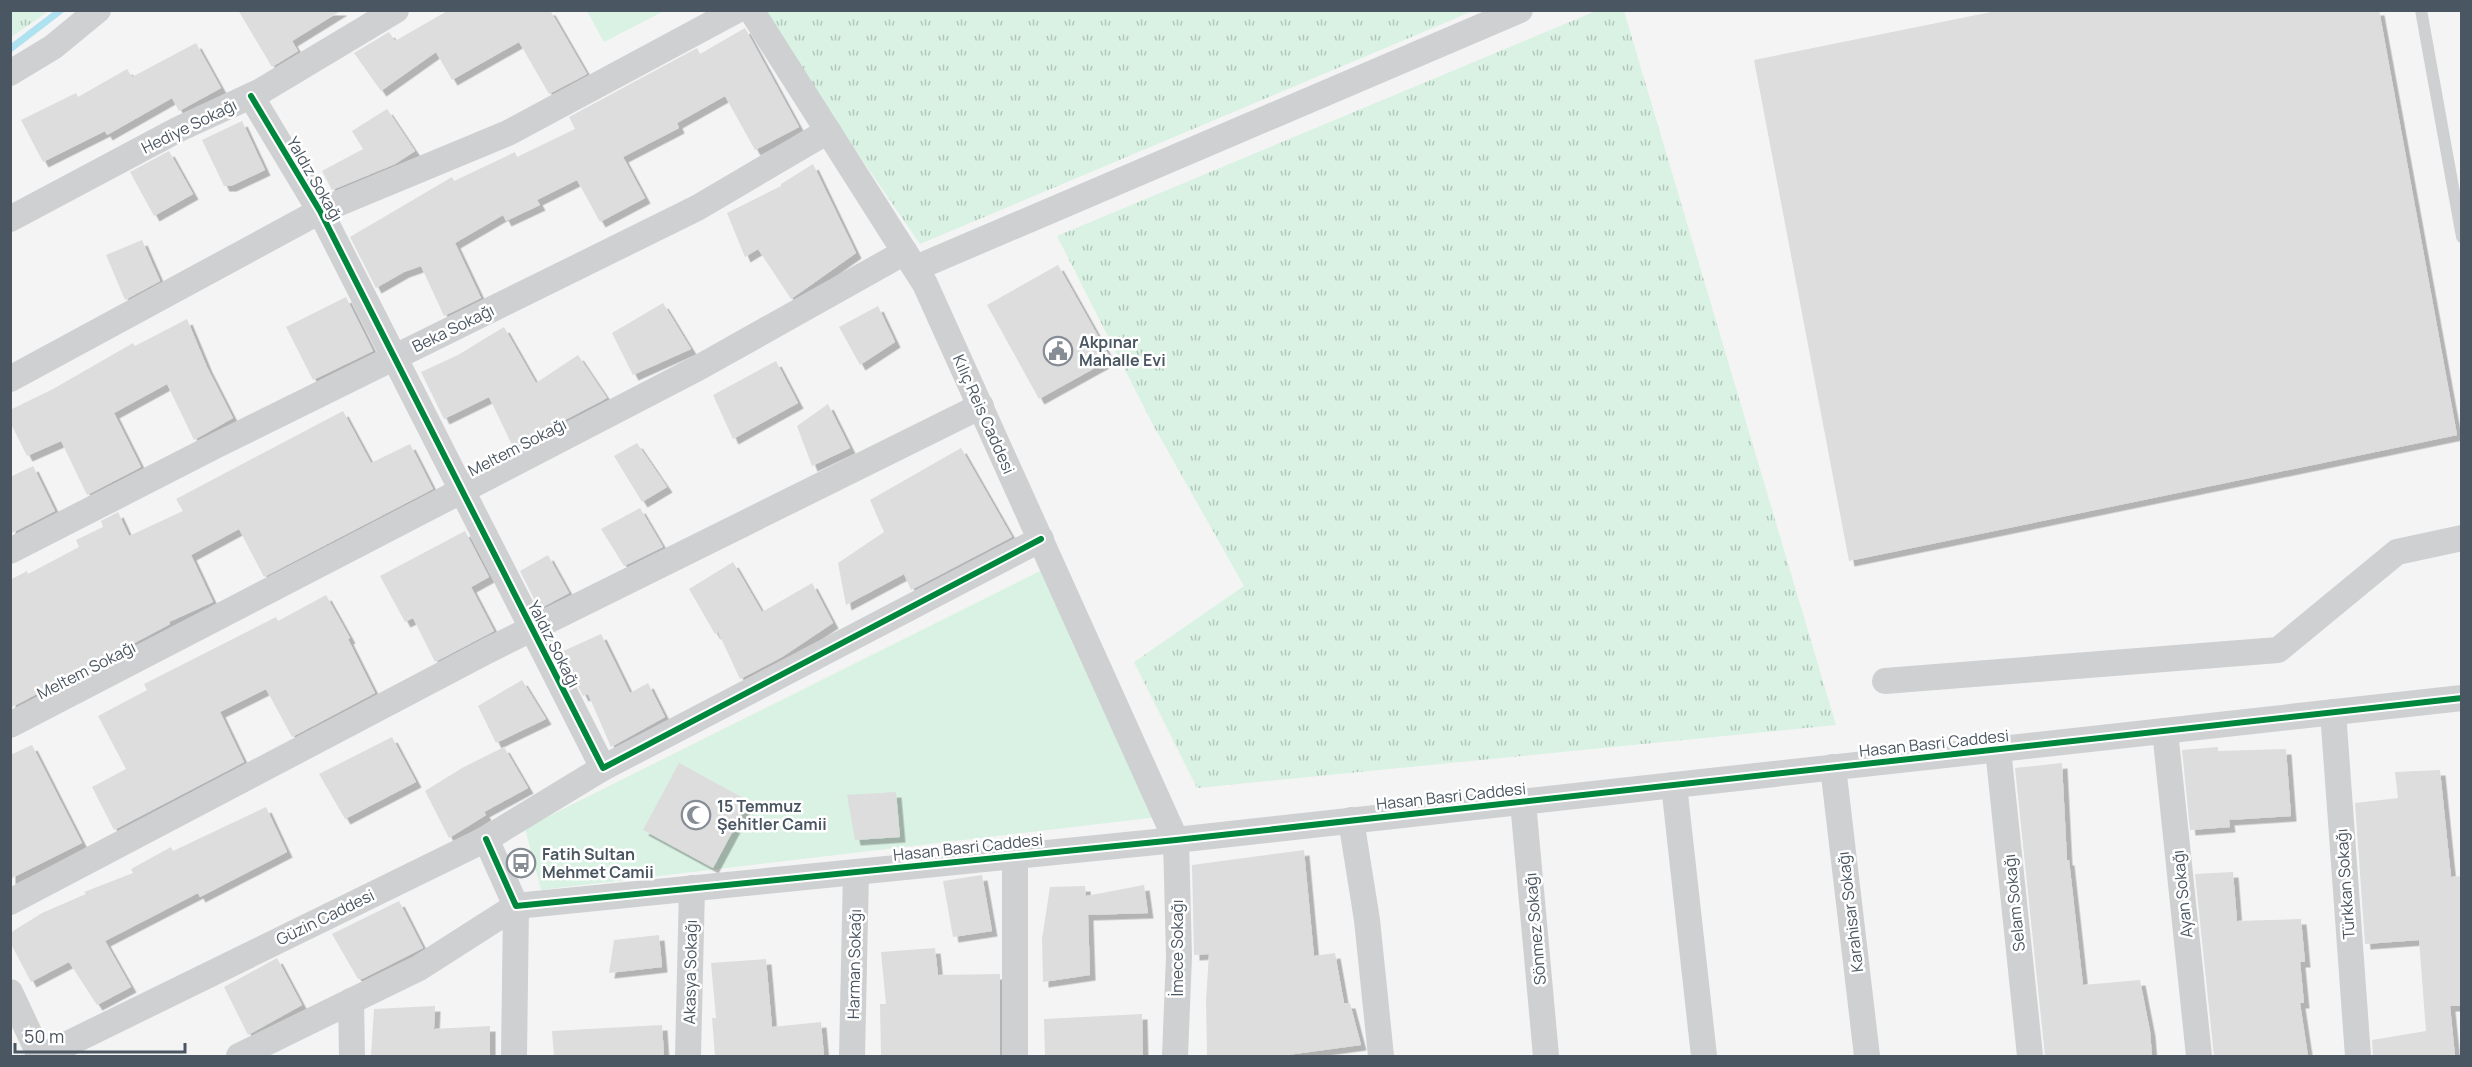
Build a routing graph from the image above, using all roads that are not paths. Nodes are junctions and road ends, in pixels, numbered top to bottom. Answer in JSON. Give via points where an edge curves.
{"nodes":[{"id":1,"x":98,"y":10,"type":"edge"},
{"id":2,"x":737,"y":10,"type":"edge"},
{"id":3,"x":751,"y":10,"type":"edge"},
{"id":4,"x":1520,"y":10,"type":"edge"},
{"id":5,"x":2421,"y":10,"type":"edge"},
{"id":6,"x":382,"y":14,"type":"edge"},
{"id":7,"x":10,"y":73,"type":"edge"},
{"id":8,"x":251,"y":96,"type":"junction"},
{"id":9,"x":828,"y":131,"type":"junction"},
{"id":10,"x":320,"y":211,"type":"junction"},
{"id":11,"x":13,"y":213,"type":"edge"},
{"id":12,"x":2462,"y":237,"type":"edge"},
{"id":13,"x":911,"y":260,"type":"junction"},
{"id":14,"x":394,"y":358,"type":"junction"},
{"id":15,"x":10,"y":379,"type":"edge"},
{"id":16,"x":981,"y":406,"type":"junction"},
{"id":17,"x":461,"y":491,"type":"junction"},
{"id":18,"x":2462,"y":538,"type":"edge"},
{"id":19,"x":1041,"y":539,"type":"junction"},
{"id":20,"x":10,"y":551,"type":"edge"},
{"id":21,"x":531,"y":630,"type":"junction"},
{"id":22,"x":1885,"y":681,"type":"dead end"},
{"id":23,"x":2462,"y":698,"type":"edge"},
{"id":24,"x":2333,"y":712,"type":"junction"},
{"id":25,"x":10,"y":725,"type":"edge"},
{"id":26,"x":2166,"y":731,"type":"junction"},
{"id":27,"x":1998,"y":749,"type":"junction"},
{"id":28,"x":1833,"y":767,"type":"junction"},
{"id":29,"x":603,"y":768,"type":"junction"},
{"id":30,"x":1674,"y":785,"type":"junction"},
{"id":31,"x":1523,"y":802,"type":"junction"},
{"id":32,"x":1351,"y":820,"type":"junction"},
{"id":33,"x":486,"y":838,"type":"junction"},
{"id":34,"x":1176,"y":840,"type":"junction"},
{"id":35,"x":1015,"y":856,"type":"junction"},
{"id":36,"x":856,"y":872,"type":"junction"},
{"id":37,"x":692,"y":888,"type":"junction"},
{"id":38,"x":10,"y":902,"type":"edge"},
{"id":39,"x":516,"y":906,"type":"junction"},
{"id":40,"x":10,"y":992,"type":"edge"},
{"id":41,"x":351,"y":1001,"type":"junction"},
{"id":42,"x":42,"y":1056,"type":"edge"},
{"id":43,"x":239,"y":1056,"type":"edge"},
{"id":44,"x":352,"y":1056,"type":"edge"},
{"id":45,"x":514,"y":1056,"type":"edge"},
{"id":46,"x":688,"y":1056,"type":"edge"},
{"id":47,"x":852,"y":1056,"type":"edge"},
{"id":48,"x":1015,"y":1056,"type":"edge"},
{"id":49,"x":1175,"y":1056,"type":"edge"},
{"id":50,"x":1381,"y":1056,"type":"edge"},
{"id":51,"x":1546,"y":1056,"type":"edge"},
{"id":52,"x":1704,"y":1056,"type":"edge"},
{"id":53,"x":1867,"y":1056,"type":"edge"},
{"id":54,"x":2030,"y":1056,"type":"edge"},
{"id":55,"x":2199,"y":1056,"type":"edge"},
{"id":56,"x":2358,"y":1056,"type":"edge"}],
"edges":[{"from":1,"to":7,"type":"street","via":[[53,47]]},
{"from":2,"to":10,"type":"street","via":[[508,133]]},
{"from":3,"to":9,"type":"street","name":"Kılıç Reis Caddesi"},
{"from":4,"to":13,"type":"street","name":"Meltem Sokağı"},
{"from":5,"to":12,"type":"lane"},
{"from":6,"to":8,"type":"street","name":"Hediye Sokağı"},
{"from":8,"to":10,"type":"street","name":"Yaldız Sokağı"},
{"from":8,"to":11,"type":"street","name":"Hediye Sokağı"},
{"from":9,"to":13,"type":"street","name":"Kılıç Reis Caddesi"},
{"from":9,"to":14,"type":"street","name":"Beka Sokağı","via":[[697,208]]},
{"from":10,"to":14,"type":"street","name":"Yaldız Sokağı"},
{"from":10,"to":15,"type":"street"},
{"from":13,"to":16,"type":"street","name":"Kılıç Reis Caddesi","via":[[926,284]]},
{"from":13,"to":17,"type":"street","name":"Meltem Sokağı"},
{"from":14,"to":17,"type":"street","name":"Yaldız Sokağı"},
{"from":14,"to":20,"type":"street","name":"Beka Sokağı"},
{"from":16,"to":19,"type":"street","name":"Kılıç Reis Caddesi"},
{"from":16,"to":21,"type":"street"},
{"from":17,"to":21,"type":"street","name":"Yaldız Sokağı"},
{"from":17,"to":25,"type":"street","name":"Meltem Sokağı"},
{"from":18,"to":22,"type":"street","via":[[2397,552],[2278,650]]},
{"from":19,"to":29,"type":"street"},
{"from":19,"to":34,"type":"street","name":"Kılıç Reis Caddesi"},
{"from":21,"to":29,"type":"street","name":"Yaldız Sokağı"},
{"from":21,"to":38,"type":"street"},
{"from":23,"to":24,"type":"street","name":"Hasan Basri Caddesi"},
{"from":24,"to":26,"type":"street","name":"Hasan Basri Caddesi"},
{"from":24,"to":56,"type":"street","name":"Türkkan Sokağı"},
{"from":26,"to":27,"type":"street","name":"Hasan Basri Caddesi"},
{"from":26,"to":55,"type":"street","name":"Ayan Sokağı"},
{"from":27,"to":28,"type":"street","name":"Hasan Basri Caddesi"},
{"from":27,"to":54,"type":"street","name":"Selam Sokağı"},
{"from":28,"to":30,"type":"street","name":"Hasan Basri Caddesi"},
{"from":28,"to":53,"type":"street","name":"Karahisar Sokağı"},
{"from":29,"to":33,"type":"street","name":"Güzin Caddesi"},
{"from":30,"to":31,"type":"street","name":"Hasan Basri Caddesi"},
{"from":30,"to":52,"type":"street"},
{"from":31,"to":32,"type":"street","name":"Hasan Basri Caddesi"},
{"from":31,"to":51,"type":"street","name":"Sönmez Sokağı"},
{"from":32,"to":34,"type":"street","name":"Hasan Basri Caddesi"},
{"from":32,"to":50,"type":"street","via":[[1367,920]]},
{"from":33,"to":39,"type":"street"},
{"from":33,"to":42,"type":"street","name":"Güzin Caddesi"},
{"from":34,"to":35,"type":"street","name":"Hasan Basri Caddesi"},
{"from":34,"to":49,"type":"street","name":"İmece Sokağı","via":[[1179,956]]},
{"from":35,"to":36,"type":"street","name":"Hasan Basri Caddesi"},
{"from":35,"to":48,"type":"street"},
{"from":36,"to":37,"type":"street","name":"Hasan Basri Caddesi"},
{"from":36,"to":47,"type":"street","name":"Harman Sokağı"},
{"from":37,"to":39,"type":"street","name":"Hasan Basri Caddesi"},
{"from":37,"to":46,"type":"street","name":"Akasya Sokağı"},
{"from":39,"to":41,"type":"street","via":[[419,968]]},
{"from":39,"to":45,"type":"street"},
{"from":40,"to":42,"type":"street"},
{"from":41,"to":43,"type":"street"},
{"from":41,"to":44,"type":"street"}]}
